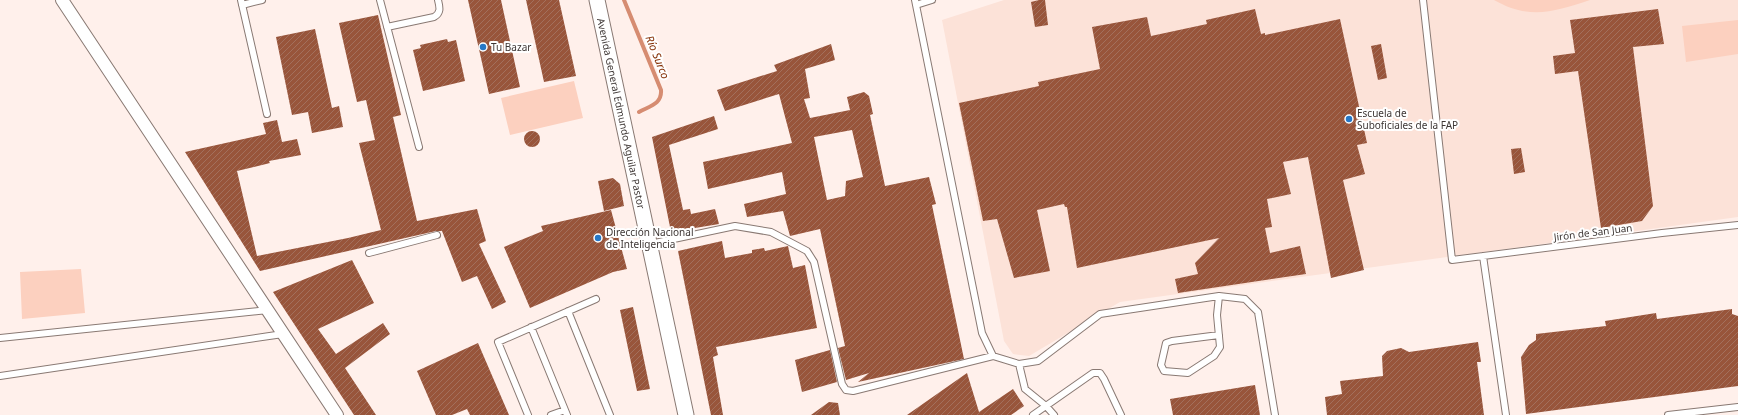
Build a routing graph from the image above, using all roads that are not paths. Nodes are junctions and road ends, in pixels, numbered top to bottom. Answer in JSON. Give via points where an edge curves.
{"nodes":[{"id":1,"x":62,"y":0,"type":"edge"},
{"id":2,"x":262,"y":0,"type":"edge"},
{"id":3,"x":380,"y":0,"type":"edge"},
{"id":4,"x":438,"y":0,"type":"edge"},
{"id":5,"x":597,"y":0,"type":"edge"},
{"id":6,"x":932,"y":0,"type":"edge"},
{"id":7,"x":1423,"y":0,"type":"edge"},
{"id":8,"x":241,"y":2,"type":"edge"},
{"id":9,"x":916,"y":2,"type":"edge"},
{"id":10,"x":387,"y":27,"type":"junction"},
{"id":11,"x":267,"y":114,"type":"dead end"},
{"id":12,"x":419,"y":147,"type":"dead end"},
{"id":13,"x":1738,"y":225,"type":"edge"},
{"id":14,"x":437,"y":235,"type":"dead end"},
{"id":15,"x":649,"y":244,"type":"junction"},
{"id":16,"x":369,"y":253,"type":"dead end"},
{"id":17,"x":1483,"y":256,"type":"junction"},
{"id":18,"x":1219,"y":296,"type":"junction"},
{"id":19,"x":596,"y":299,"type":"dead end"},
{"id":20,"x":268,"y":310,"type":"junction"},
{"id":21,"x":568,"y":311,"type":"junction"},
{"id":22,"x":530,"y":327,"type":"junction"},
{"id":23,"x":283,"y":334,"type":"junction"},
{"id":24,"x":1219,"y":335,"type":"junction"},
{"id":25,"x":0,"y":338,"type":"edge"},
{"id":26,"x":993,"y":356,"type":"junction"},
{"id":27,"x":1018,"y":364,"type":"junction"},
{"id":28,"x":0,"y":376,"type":"edge"},
{"id":29,"x":1046,"y":406,"type":"junction"},
{"id":30,"x":1738,"y":407,"type":"edge"},
{"id":31,"x":566,"y":412,"type":"edge"},
{"id":32,"x":337,"y":415,"type":"edge"},
{"id":33,"x":528,"y":415,"type":"edge"},
{"id":34,"x":551,"y":415,"type":"edge"},
{"id":35,"x":610,"y":415,"type":"edge"},
{"id":36,"x":686,"y":415,"type":"edge"},
{"id":37,"x":1033,"y":415,"type":"edge"},
{"id":38,"x":1054,"y":415,"type":"edge"},
{"id":39,"x":1121,"y":415,"type":"edge"},
{"id":40,"x":1275,"y":415,"type":"edge"},
{"id":41,"x":1506,"y":415,"type":"edge"},
{"id":42,"x":1668,"y":415,"type":"edge"}],
"edges":[{"from":1,"to":20,"type":"street"},
{"from":2,"to":8,"type":"lane"},
{"from":3,"to":10,"type":"lane"},
{"from":4,"to":10,"type":"lane","via":[[440,9],[434,17]]},
{"from":5,"to":15,"type":"street","name":"Avenida General Edmundo Aguilar Pastor"},
{"from":6,"to":9,"type":"lane"},
{"from":7,"to":17,"type":"lane","name":"Jirón de San Juan","via":[[1452,260]]},
{"from":8,"to":11,"type":"lane"},
{"from":9,"to":26,"type":"lane","via":[[982,333]]},
{"from":10,"to":12,"type":"lane"},
{"from":13,"to":17,"type":"lane","name":"Jirón de San Juan"},
{"from":14,"to":16,"type":"lane"},
{"from":15,"to":26,"type":"lane","via":[[735,226],[771,232],[807,251],[814,262],[842,384],[846,390],[853,391]]},
{"from":15,"to":36,"type":"street","name":"Avenida General Edmundo Aguilar Pastor"},
{"from":17,"to":41,"type":"lane"},
{"from":18,"to":24,"type":"lane"},
{"from":18,"to":27,"type":"lane","via":[[1100,314],[1038,361]]},
{"from":18,"to":40,"type":"lane","via":[[1245,299],[1258,312]]},
{"from":19,"to":21,"type":"lane"},
{"from":20,"to":23,"type":"street"},
{"from":20,"to":25,"type":"lane"},
{"from":21,"to":22,"type":"lane"},
{"from":21,"to":35,"type":"lane"},
{"from":22,"to":31,"type":"lane"},
{"from":22,"to":33,"type":"lane","via":[[498,342]]},
{"from":23,"to":28,"type":"lane"},
{"from":23,"to":32,"type":"street"},
{"from":24,"to":24,"type":"lane","via":[[1220,347],[1214,356],[1197,369],[1188,373],[1164,371],[1162,365],[1166,343]]},
{"from":26,"to":27,"type":"lane"},
{"from":27,"to":29,"type":"lane","via":[[1025,389]]},
{"from":29,"to":37,"type":"lane"},
{"from":29,"to":38,"type":"lane"},
{"from":29,"to":39,"type":"lane","via":[[1093,373],[1100,373]]},
{"from":30,"to":42,"type":"lane"},
{"from":31,"to":34,"type":"lane"}]}
